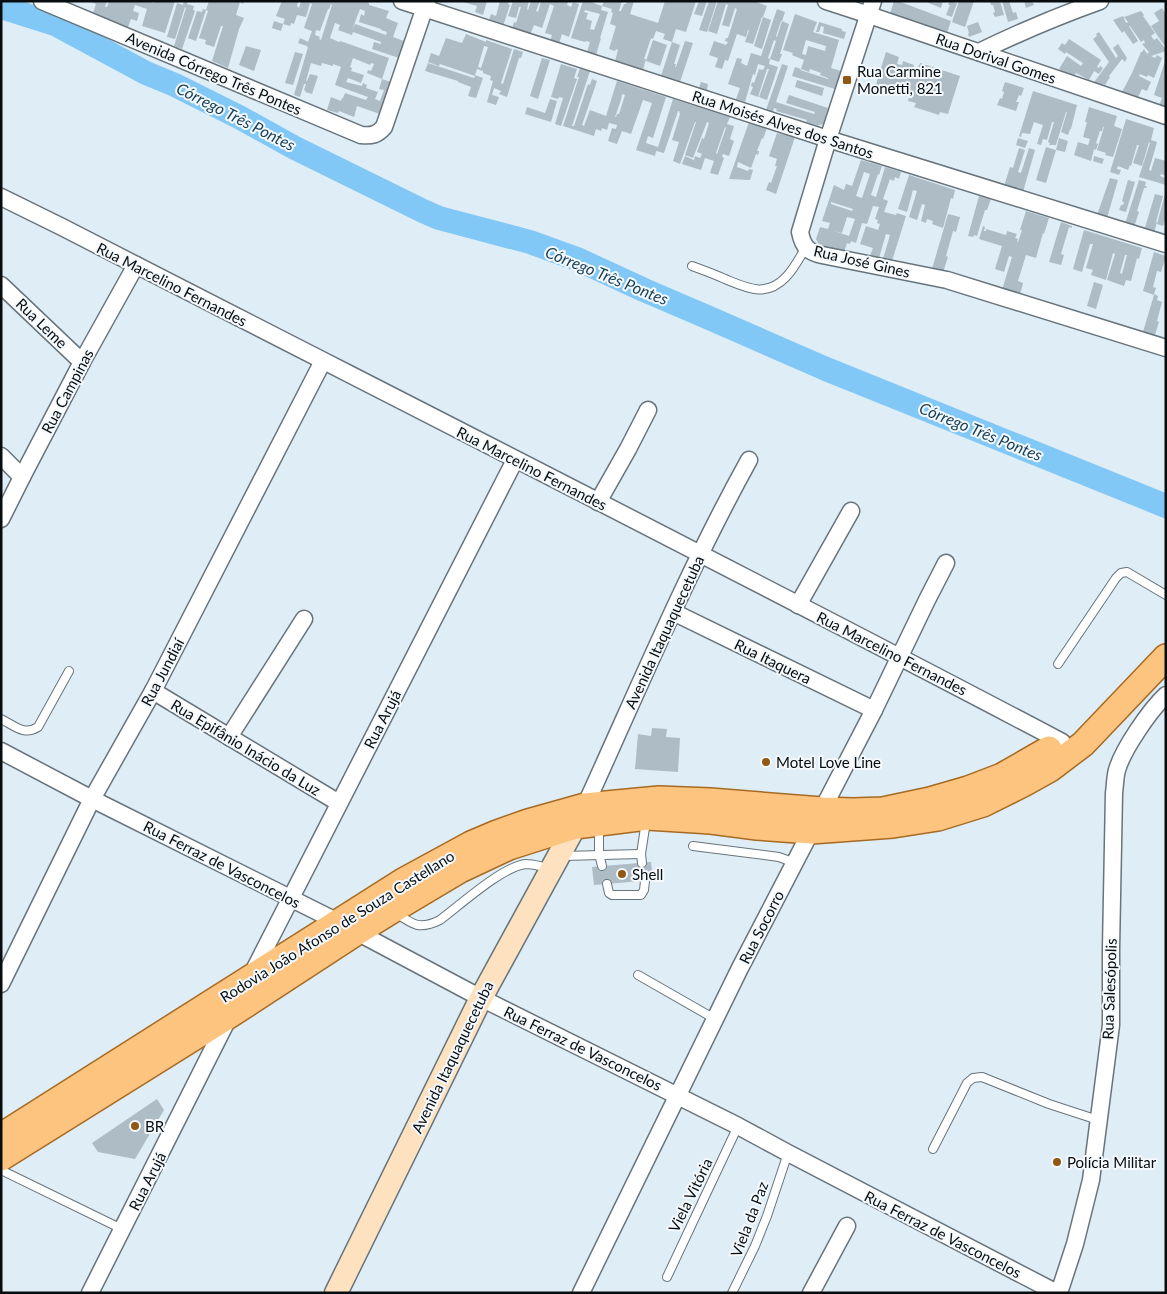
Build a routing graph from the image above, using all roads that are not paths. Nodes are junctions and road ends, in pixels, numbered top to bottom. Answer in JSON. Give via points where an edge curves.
{"nodes":[{"id":1,"x":42,"y":1,"type":"edge"},
{"id":2,"x":402,"y":1,"type":"edge"},
{"id":3,"x":826,"y":1,"type":"edge"},
{"id":4,"x":1100,"y":1,"type":"edge"},
{"id":5,"x":426,"y":5,"type":"edge"},
{"id":6,"x":871,"y":8,"type":"edge"},
{"id":7,"x":979,"y":52,"type":"junction"},
{"id":8,"x":1166,"y":116,"type":"edge"},
{"id":9,"x":828,"y":139,"type":"junction"},
{"id":10,"x":1,"y":197,"type":"edge"},
{"id":11,"x":1166,"y":244,"type":"edge"},
{"id":12,"x":806,"y":247,"type":"junction"},
{"id":13,"x":136,"y":265,"type":"junction"},
{"id":14,"x":692,"y":266,"type":"dead end"},
{"id":15,"x":1,"y":285,"type":"edge"},
{"id":16,"x":1166,"y":348,"type":"edge"},
{"id":17,"x":324,"y":361,"type":"junction"},
{"id":18,"x":82,"y":362,"type":"junction"},
{"id":19,"x":648,"y":410,"type":"dead end"},
{"id":20,"x":1,"y":456,"type":"edge"},
{"id":21,"x":514,"y":460,"type":"junction"},
{"id":22,"x":749,"y":460,"type":"dead end"},
{"id":23,"x":22,"y":477,"type":"junction"},
{"id":24,"x":598,"y":502,"type":"junction"},
{"id":25,"x":851,"y":511,"type":"dead end"},
{"id":26,"x":1,"y":519,"type":"edge"},
{"id":27,"x":700,"y":554,"type":"junction"},
{"id":28,"x":946,"y":563,"type":"dead end"},
{"id":29,"x":1166,"y":595,"type":"edge"},
{"id":30,"x":798,"y":605,"type":"junction"},
{"id":31,"x":673,"y":612,"type":"junction"},
{"id":32,"x":304,"y":619,"type":"dead end"},
{"id":33,"x":1166,"y":638,"type":"edge"},
{"id":34,"x":900,"y":656,"type":"junction"},
{"id":35,"x":1166,"y":657,"type":"edge"},
{"id":36,"x":1058,"y":664,"type":"dead end"},
{"id":37,"x":69,"y":671,"type":"dead end"},
{"id":38,"x":152,"y":691,"type":"junction"},
{"id":39,"x":1166,"y":695,"type":"edge"},
{"id":40,"x":874,"y":710,"type":"junction"},
{"id":41,"x":1,"y":719,"type":"edge"},
{"id":42,"x":229,"y":737,"type":"junction"},
{"id":43,"x":1062,"y":742,"type":"junction"},
{"id":44,"x":1,"y":751,"type":"edge"},
{"id":45,"x":92,"y":799,"type":"junction"},
{"id":46,"x":339,"y":803,"type":"junction"},
{"id":47,"x":647,"y":817,"type":"junction"},
{"id":48,"x":586,"y":818,"type":"junction"},
{"id":49,"x":817,"y":821,"type":"junction"},
{"id":50,"x":693,"y":846,"type":"dead end"},
{"id":51,"x":599,"y":854,"type":"junction"},
{"id":52,"x":641,"y":854,"type":"junction"},
{"id":53,"x":555,"y":862,"type":"junction"},
{"id":54,"x":642,"y":863,"type":"dead end"},
{"id":55,"x":794,"y":863,"type":"junction"},
{"id":56,"x":602,"y":866,"type":"dead end"},
{"id":57,"x":646,"y":881,"type":"dead end"},
{"id":58,"x":607,"y":884,"type":"dead end"},
{"id":59,"x":290,"y":898,"type":"junction"},
{"id":60,"x":391,"y":910,"type":"junction"},
{"id":61,"x":347,"y":927,"type":"junction"},
{"id":62,"x":638,"y":975,"type":"dead end"},
{"id":63,"x":249,"y":979,"type":"junction"},
{"id":64,"x":1,"y":984,"type":"edge"},
{"id":65,"x":481,"y":998,"type":"junction"},
{"id":66,"x":230,"y":1015,"type":"junction"},
{"id":67,"x":715,"y":1019,"type":"junction"},
{"id":68,"x":678,"y":1096,"type":"junction"},
{"id":69,"x":1098,"y":1120,"type":"junction"},
{"id":70,"x":738,"y":1126,"type":"junction"},
{"id":71,"x":1,"y":1136,"type":"edge"},
{"id":72,"x":934,"y":1149,"type":"dead end"},
{"id":73,"x":788,"y":1154,"type":"junction"},
{"id":74,"x":1,"y":1158,"type":"edge"},
{"id":75,"x":1,"y":1170,"type":"edge"},
{"id":76,"x":847,"y":1226,"type":"dead end"},
{"id":77,"x":122,"y":1229,"type":"junction"},
{"id":78,"x":666,"y":1276,"type":"dead end"},
{"id":79,"x":90,"y":1293,"type":"edge"},
{"id":80,"x":336,"y":1293,"type":"edge"},
{"id":81,"x":581,"y":1293,"type":"edge"},
{"id":82,"x":732,"y":1293,"type":"edge"},
{"id":83,"x":811,"y":1293,"type":"edge"},
{"id":84,"x":1058,"y":1293,"type":"edge"}],
"edges":[{"from":1,"to":5,"type":"street","name":"Avenida Córrego Três Pontes","via":[[361,135],[371,136],[384,127]]},
{"from":2,"to":5,"type":"street","name":"Rua Moisés Alves dos Santos"},
{"from":3,"to":6,"type":"street","name":"Rua Dorival Gomes"},
{"from":4,"to":7,"type":"street"},
{"from":5,"to":9,"type":"street","name":"Rua Moisés Alves dos Santos"},
{"from":6,"to":7,"type":"street","name":"Rua Dorival Gomes"},
{"from":6,"to":9,"type":"street","name":"Rua José Gines"},
{"from":7,"to":8,"type":"street","name":"Rua Dorival Gomes"},
{"from":9,"to":11,"type":"street","name":"Rua Moisés Alves dos Santos"},
{"from":9,"to":12,"type":"street","name":"Rua José Gines","via":[[800,232]]},
{"from":10,"to":13,"type":"street","name":"Rua Marcelino Fernandes"},
{"from":12,"to":14,"type":"lane","via":[[781,282],[762,290],[749,289]]},
{"from":12,"to":16,"type":"street","name":"Rua José Gines","via":[[822,255],[946,280]]},
{"from":13,"to":17,"type":"street","name":"Rua Marcelino Fernandes"},
{"from":13,"to":18,"type":"street","name":"Rua Campinas"},
{"from":15,"to":18,"type":"street","name":"Rua Leme"},
{"from":17,"to":21,"type":"street","name":"Rua Marcelino Fernandes"},
{"from":17,"to":38,"type":"street","name":"Rua Jundiaí"},
{"from":18,"to":23,"type":"street","name":"Rua Campinas"},
{"from":19,"to":24,"type":"street"},
{"from":20,"to":23,"type":"street"},
{"from":21,"to":24,"type":"street","name":"Rua Marcelino Fernandes"},
{"from":21,"to":46,"type":"street","name":"Rua Arujá"},
{"from":22,"to":27,"type":"street","name":"Avenida Itaquaquecetuba"},
{"from":23,"to":26,"type":"street","name":"Rua Campinas"},
{"from":24,"to":27,"type":"street","name":"Rua Marcelino Fernandes"},
{"from":25,"to":30,"type":"street"},
{"from":27,"to":30,"type":"street","name":"Rua Marcelino Fernandes"},
{"from":27,"to":31,"type":"street","name":"Avenida Itaquaquecetuba"},
{"from":28,"to":34,"type":"street","name":"Rua Socorro"},
{"from":29,"to":36,"type":"lane","via":[[1127,572],[1121,573]]},
{"from":30,"to":34,"type":"street","name":"Rua Marcelino Fernandes"},
{"from":31,"to":40,"type":"street","name":"Rua Itaquera"},
{"from":31,"to":48,"type":"street","name":"Avenida Itaquaquecetuba"},
{"from":32,"to":42,"type":"street"},
{"from":33,"to":43,"type":"main road"},
{"from":34,"to":40,"type":"street","name":"Rua Socorro"},
{"from":34,"to":43,"type":"street","name":"Rua Marcelino Fernandes"},
{"from":35,"to":49,"type":"main road","via":[[1083,744],[1050,769],[983,804],[938,818],[893,825]]},
{"from":37,"to":41,"type":"lane","via":[[38,727],[26,732]]},
{"from":38,"to":42,"type":"street","name":"Rua Epifânio Inácio da Luz"},
{"from":38,"to":45,"type":"street","name":"Rua Jundiaí"},
{"from":39,"to":69,"type":"street","name":"Rua Salesópolis","via":[[1140,727],[1117,770],[1111,1025]]},
{"from":40,"to":49,"type":"street","name":"Rua Socorro"},
{"from":42,"to":46,"type":"street","name":"Rua Epifânio Inácio da Luz"},
{"from":43,"to":49,"type":"main road","via":[[1002,776],[968,790],[883,810],[853,811]]},
{"from":44,"to":45,"type":"street","name":"Rua Ferraz de Vasconcelos"},
{"from":45,"to":59,"type":"street","name":"Rua Ferraz de Vasconcelos"},
{"from":45,"to":64,"type":"street","name":"Rua Jundiaí"},
{"from":46,"to":59,"type":"street","name":"Rua Arujá"},
{"from":47,"to":48,"type":"main road","name":"Rodovia João Afonso de Souza Castellano"},
{"from":47,"to":49,"type":"main road","name":"Rodovia João Afonso de Souza Castellano","via":[[757,827]]},
{"from":47,"to":52,"type":"lane"},
{"from":48,"to":49,"type":"main road","name":"Rodovia João Afonso de Souza Castellano","via":[[659,799],[710,801]]},
{"from":48,"to":51,"type":"lane"},
{"from":48,"to":53,"type":"street","name":"Avenida Itaquaquecetuba"},
{"from":48,"to":60,"type":"main road","name":"Rodovia João Afonso de Souza Castellano","via":[[509,847],[460,870]]},
{"from":48,"to":61,"type":"main road","name":"Rodovia João Afonso de Souza Castellano","via":[[528,822],[471,844],[403,882]]},
{"from":49,"to":55,"type":"street","name":"Rua Socorro"},
{"from":50,"to":55,"type":"lane","via":[[779,857]]},
{"from":51,"to":52,"type":"lane"},
{"from":51,"to":53,"type":"lane"},
{"from":51,"to":56,"type":"lane"},
{"from":52,"to":54,"type":"lane"},
{"from":53,"to":60,"type":"lane","via":[[527,864],[498,875],[430,925],[411,923]]},
{"from":53,"to":65,"type":"street","name":"Avenida Itaquaquecetuba"},
{"from":55,"to":67,"type":"street","name":"Rua Socorro"},
{"from":57,"to":58,"type":"lane","via":[[641,895],[612,895]]},
{"from":59,"to":61,"type":"street","name":"Rua Ferraz de Vasconcelos"},
{"from":59,"to":63,"type":"street","name":"Rua Arujá"},
{"from":60,"to":61,"type":"main road","name":"Rodovia João Afonso de Souza Castellano"},
{"from":61,"to":63,"type":"main road","name":"Rodovia João Afonso de Souza Castellano"},
{"from":61,"to":65,"type":"street","name":"Rua Ferraz de Vasconcelos"},
{"from":61,"to":66,"type":"main road","name":"Rodovia João Afonso de Souza Castellano"},
{"from":62,"to":67,"type":"lane"},
{"from":63,"to":71,"type":"main road","name":"Rodovia João Afonso de Souza Castellano"},
{"from":65,"to":68,"type":"street","name":"Rua Ferraz de Vasconcelos"},
{"from":65,"to":80,"type":"street","name":"Avenida Itaquaquecetuba"},
{"from":66,"to":74,"type":"main road","name":"Rodovia João Afonso de Souza Castellano"},
{"from":66,"to":77,"type":"street","name":"Rua Arujá"},
{"from":67,"to":68,"type":"street","name":"Rua Socorro"},
{"from":68,"to":70,"type":"street","name":"Rua Ferraz de Vasconcelos"},
{"from":68,"to":81,"type":"street","name":"Rua Socorro"},
{"from":69,"to":72,"type":"lane","via":[[982,1077],[974,1078],[967,1082]]},
{"from":69,"to":84,"type":"street","name":"Rua Salesópolis","via":[[1091,1180],[1075,1244]]},
{"from":70,"to":73,"type":"street","name":"Rua Ferraz de Vasconcelos"},
{"from":70,"to":78,"type":"lane","name":"Viela Vitória"},
{"from":73,"to":82,"type":"lane","name":"Viela da Paz","via":[[755,1246]]},
{"from":73,"to":84,"type":"street","name":"Rua Ferraz de Vasconcelos"},
{"from":75,"to":77,"type":"lane"},
{"from":76,"to":83,"type":"street"},
{"from":77,"to":79,"type":"street","name":"Rua Arujá"}]}
